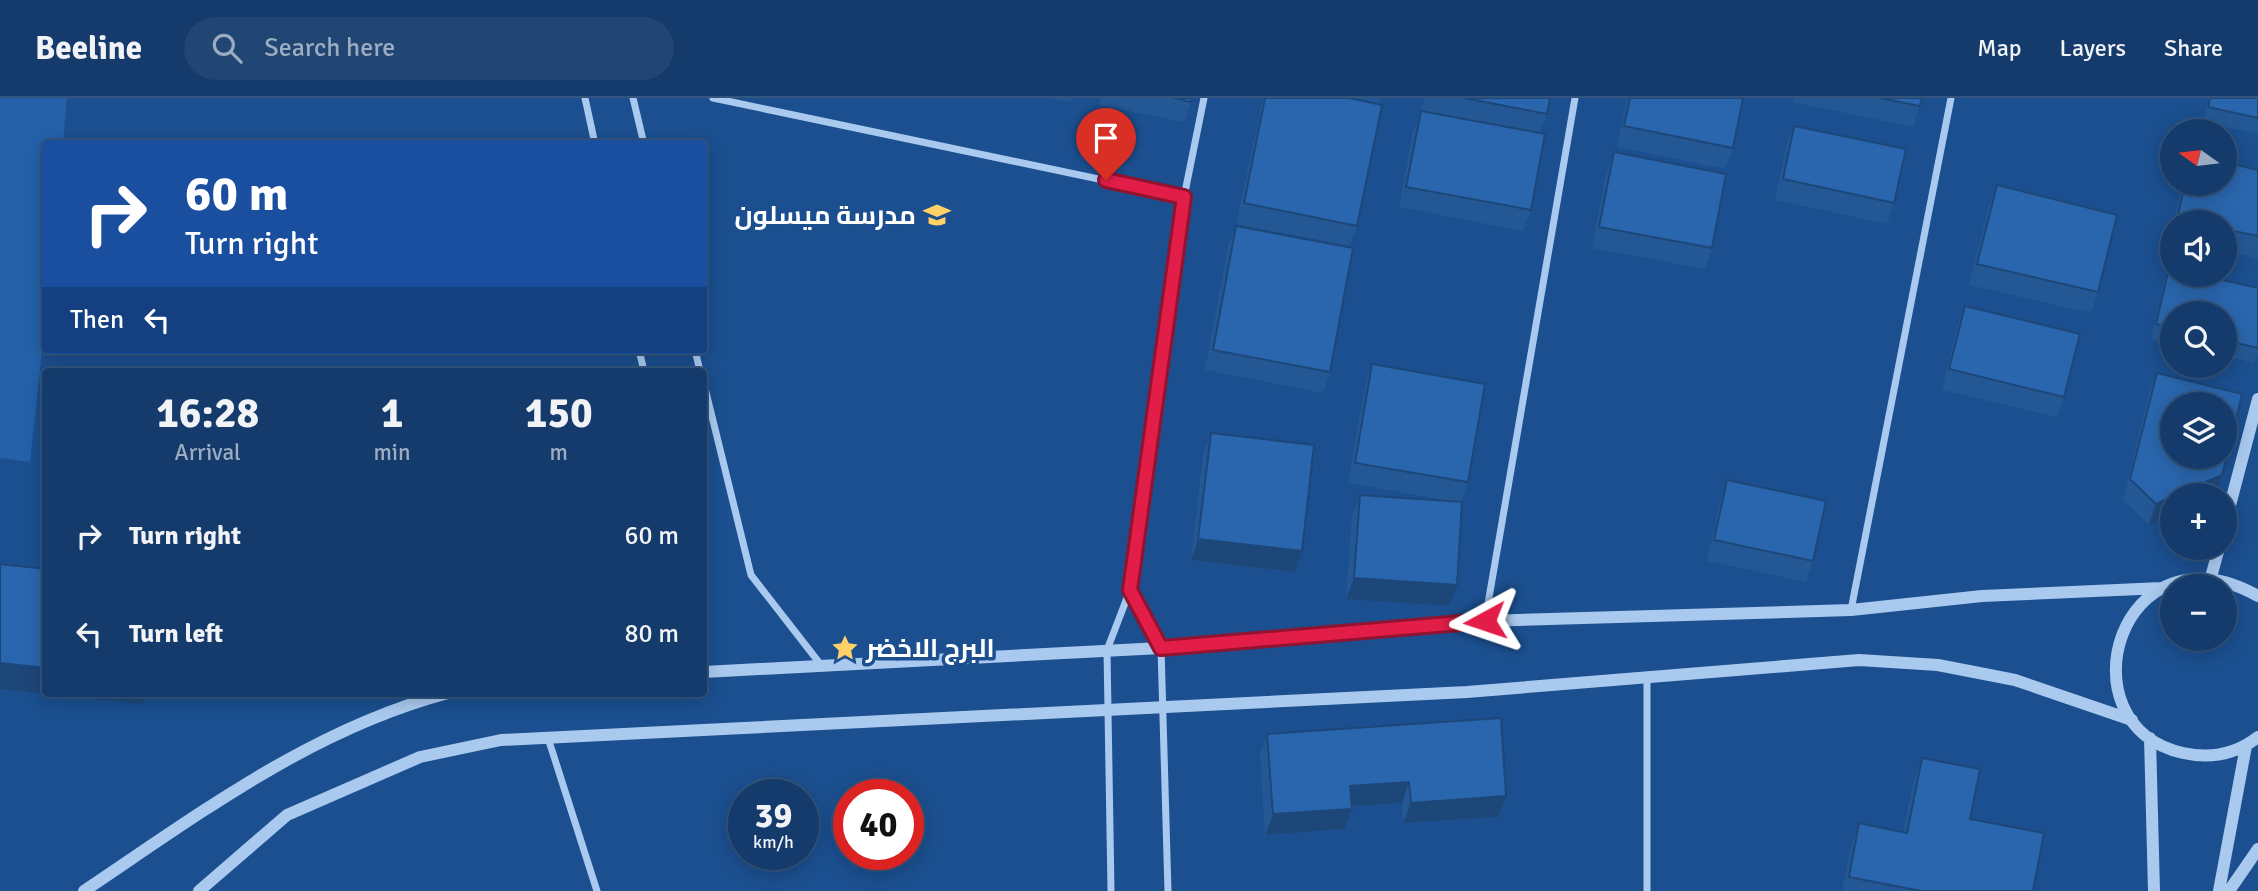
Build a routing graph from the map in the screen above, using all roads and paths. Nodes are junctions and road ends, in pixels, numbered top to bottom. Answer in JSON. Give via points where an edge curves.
{"nodes":[{"id":1,"x":585,"y":98,"type":"edge"},
{"id":2,"x":633,"y":98,"type":"edge"},
{"id":3,"x":713,"y":98,"type":"edge"},
{"id":4,"x":1204,"y":98,"type":"edge"},
{"id":5,"x":1575,"y":98,"type":"edge"},
{"id":6,"x":1951,"y":98,"type":"edge"},
{"id":7,"x":594,"y":140,"type":"edge"},
{"id":8,"x":643,"y":140,"type":"edge"},
{"id":9,"x":1184,"y":197,"type":"junction"},
{"id":10,"x":707,"y":396,"type":"edge"},
{"id":11,"x":2258,"y":399,"type":"edge"},
{"id":12,"x":2236,"y":483,"type":"edge"},
{"id":13,"x":2237,"y":584,"type":"edge"},
{"id":14,"x":2160,"y":588,"type":"edge"},
{"id":15,"x":2160,"y":589,"type":"edge"},
{"id":16,"x":1130,"y":590,"type":"junction"},
{"id":17,"x":2258,"y":596,"type":"edge"},
{"id":18,"x":1851,"y":610,"type":"junction"},
{"id":19,"x":1485,"y":621,"type":"junction"},
{"id":20,"x":1161,"y":648,"type":"junction"},
{"id":21,"x":1107,"y":650,"type":"junction"},
{"id":22,"x":821,"y":664,"type":"junction"},
{"id":23,"x":707,"y":672,"type":"edge"},
{"id":24,"x":1647,"y":677,"type":"junction"},
{"id":25,"x":432,"y":697,"type":"edge"},
{"id":26,"x":1164,"y":709,"type":"junction"},
{"id":27,"x":1107,"y":711,"type":"junction"},
{"id":28,"x":2132,"y":720,"type":"junction"},
{"id":29,"x":2258,"y":737,"type":"edge"},
{"id":30,"x":548,"y":738,"type":"junction"},
{"id":31,"x":2150,"y":738,"type":"junction"},
{"id":32,"x":2246,"y":746,"type":"junction"},
{"id":33,"x":2258,"y":849,"type":"edge"},
{"id":34,"x":84,"y":891,"type":"edge"},
{"id":35,"x":199,"y":891,"type":"edge"},
{"id":36,"x":597,"y":891,"type":"edge"},
{"id":37,"x":1111,"y":891,"type":"edge"},
{"id":38,"x":1168,"y":891,"type":"edge"},
{"id":39,"x":1647,"y":891,"type":"edge"},
{"id":40,"x":2154,"y":891,"type":"edge"},
{"id":41,"x":2219,"y":891,"type":"edge"},
{"id":42,"x":2229,"y":891,"type":"edge"}],
"edges":[{"from":1,"to":7,"type":"street"},
{"from":2,"to":8,"type":"street"},
{"from":3,"to":9,"type":"street"},
{"from":4,"to":9,"type":"street"},
{"from":5,"to":19,"type":"street"},
{"from":6,"to":18,"type":"street"},
{"from":9,"to":16,"type":"street"},
{"from":10,"to":22,"type":"street","via":[[751,575]]},
{"from":11,"to":12,"type":"street"},
{"from":13,"to":17,"type":"street"},
{"from":14,"to":18,"type":"street","via":[[1982,596]]},
{"from":15,"to":28,"type":"street","via":[[2141,603],[2126,623],[2117,647],[2115,673]]},
{"from":16,"to":20,"type":"street"},
{"from":16,"to":21,"type":"street"},
{"from":18,"to":19,"type":"street"},
{"from":19,"to":20,"type":"street"},
{"from":20,"to":21,"type":"street"},
{"from":20,"to":26,"type":"street"},
{"from":21,"to":22,"type":"street"},
{"from":21,"to":27,"type":"street"},
{"from":22,"to":23,"type":"street"},
{"from":24,"to":26,"type":"street"},
{"from":24,"to":28,"type":"street","via":[[1859,660],[1938,665],[2015,680]]},
{"from":24,"to":39,"type":"street"},
{"from":25,"to":34,"type":"street","via":[[401,705],[271,767]]},
{"from":26,"to":27,"type":"street"},
{"from":26,"to":38,"type":"street"},
{"from":27,"to":30,"type":"street"},
{"from":27,"to":37,"type":"street"},
{"from":28,"to":31,"type":"street"},
{"from":29,"to":32,"type":"street"},
{"from":30,"to":35,"type":"street","via":[[501,740],[419,758],[335,794],[287,816]]},
{"from":30,"to":36,"type":"street"},
{"from":31,"to":32,"type":"street","via":[[2172,751],[2197,756],[2222,755]]},
{"from":31,"to":40,"type":"street"},
{"from":32,"to":41,"type":"street"},
{"from":33,"to":42,"type":"street"}]}
